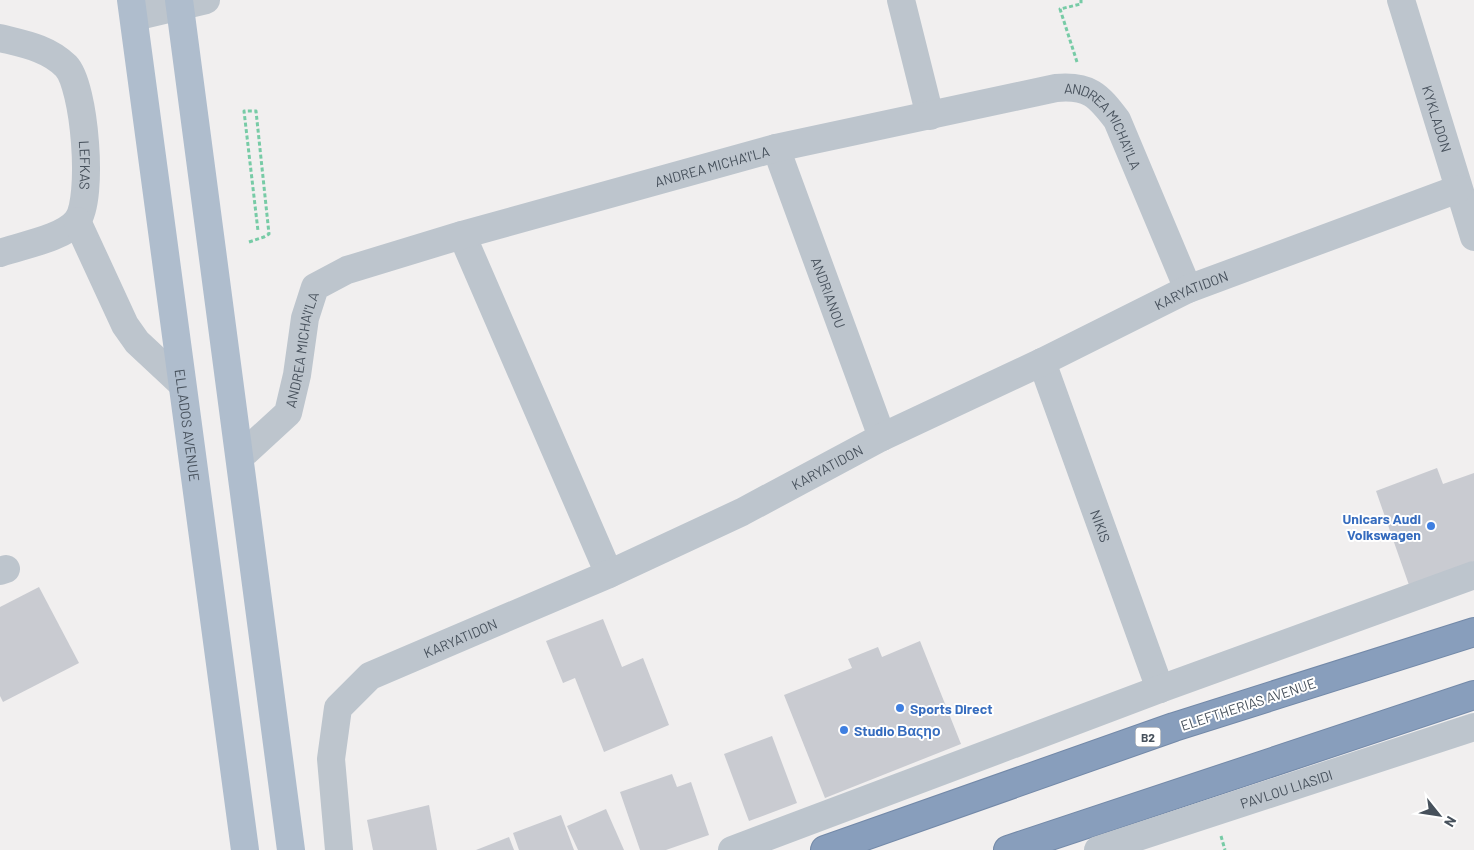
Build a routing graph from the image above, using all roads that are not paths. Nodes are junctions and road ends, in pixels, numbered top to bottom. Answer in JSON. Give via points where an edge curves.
{"nodes":[{"id":1,"x":901,"y":0,"type":"edge"},
{"id":2,"x":1401,"y":0,"type":"edge"},
{"id":3,"x":188,"y":2,"type":"edge"},
{"id":4,"x":132,"y":8,"type":"edge"},
{"id":5,"x":0,"y":38,"type":"edge"},
{"id":6,"x":930,"y":116,"type":"junction"},
{"id":7,"x":776,"y":148,"type":"junction"},
{"id":8,"x":1458,"y":190,"type":"junction"},
{"id":9,"x":77,"y":221,"type":"junction"},
{"id":10,"x":462,"y":235,"type":"junction"},
{"id":11,"x":1474,"y":237,"type":"edge"},
{"id":12,"x":0,"y":253,"type":"edge"},
{"id":13,"x":1188,"y":289,"type":"junction"},
{"id":14,"x":1042,"y":362,"type":"junction"},
{"id":15,"x":182,"y":384,"type":"junction"},
{"id":16,"x":882,"y":436,"type":"junction"},
{"id":17,"x":240,"y":457,"type":"junction"},
{"id":18,"x":609,"y":574,"type":"junction"},
{"id":19,"x":1474,"y":575,"type":"edge"},
{"id":20,"x":1474,"y":632,"type":"edge"},
{"id":21,"x":1160,"y":689,"type":"junction"},
{"id":22,"x":1474,"y":695,"type":"edge"},
{"id":23,"x":1474,"y":727,"type":"edge"},
{"id":24,"x":245,"y":850,"type":"edge"},
{"id":25,"x":291,"y":850,"type":"edge"},
{"id":26,"x":339,"y":850,"type":"edge"},
{"id":27,"x":732,"y":850,"type":"edge"},
{"id":28,"x":825,"y":850,"type":"edge"},
{"id":29,"x":1008,"y":850,"type":"edge"},
{"id":30,"x":1098,"y":850,"type":"edge"}],
"edges":[{"from":1,"to":6,"type":"street"},
{"from":2,"to":8,"type":"street","name":"KYKLADON"},
{"from":3,"to":4,"type":"street"},
{"from":3,"to":17,"type":"main road"},
{"from":4,"to":15,"type":"main road","name":"ELLADOS AVENUE"},
{"from":5,"to":9,"type":"street","name":"LEFKAS","via":[[26,44],[56,58],[76,83],[87,161],[85,197]]},
{"from":6,"to":7,"type":"street","name":"ANDREA MICHA'I'LA"},
{"from":6,"to":13,"type":"street","name":"ANDREA MICHA'I'LA","via":[[1073,86],[1097,97],[1117,120]]},
{"from":7,"to":10,"type":"street","name":"ANDREA MICHA'I'LA"},
{"from":7,"to":16,"type":"street","name":"ANDRIANOU"},
{"from":8,"to":11,"type":"street","name":"KYKLADON"},
{"from":8,"to":13,"type":"street","name":"KARYATIDON"},
{"from":9,"to":12,"type":"street","via":[[61,234]]},
{"from":9,"to":15,"type":"street","via":[[125,325],[137,342]]},
{"from":10,"to":17,"type":"street","name":"ANDREA MICHA'I'LA","via":[[347,270],[315,287],[305,318],[288,413]]},
{"from":10,"to":18,"type":"street"},
{"from":13,"to":14,"type":"street","name":"KARYATIDON"},
{"from":14,"to":16,"type":"street","name":"KARYATIDON"},
{"from":14,"to":21,"type":"street","name":"NIKIS"},
{"from":15,"to":24,"type":"main road","name":"ELLADOS AVENUE"},
{"from":16,"to":18,"type":"street","name":"KARYATIDON","via":[[742,512]]},
{"from":17,"to":25,"type":"main road"},
{"from":18,"to":26,"type":"street","name":"KARYATIDON","via":[[370,676],[338,708],[331,759]]},
{"from":19,"to":21,"type":"street"},
{"from":20,"to":28,"type":"highway","name":"ELEFTHERIAS AVENUE","number":"B2","via":[[1174,727]]},
{"from":21,"to":27,"type":"street"},
{"from":22,"to":29,"type":"highway"},
{"from":23,"to":30,"type":"street","name":"PAVLOU LIASIDI"}]}
